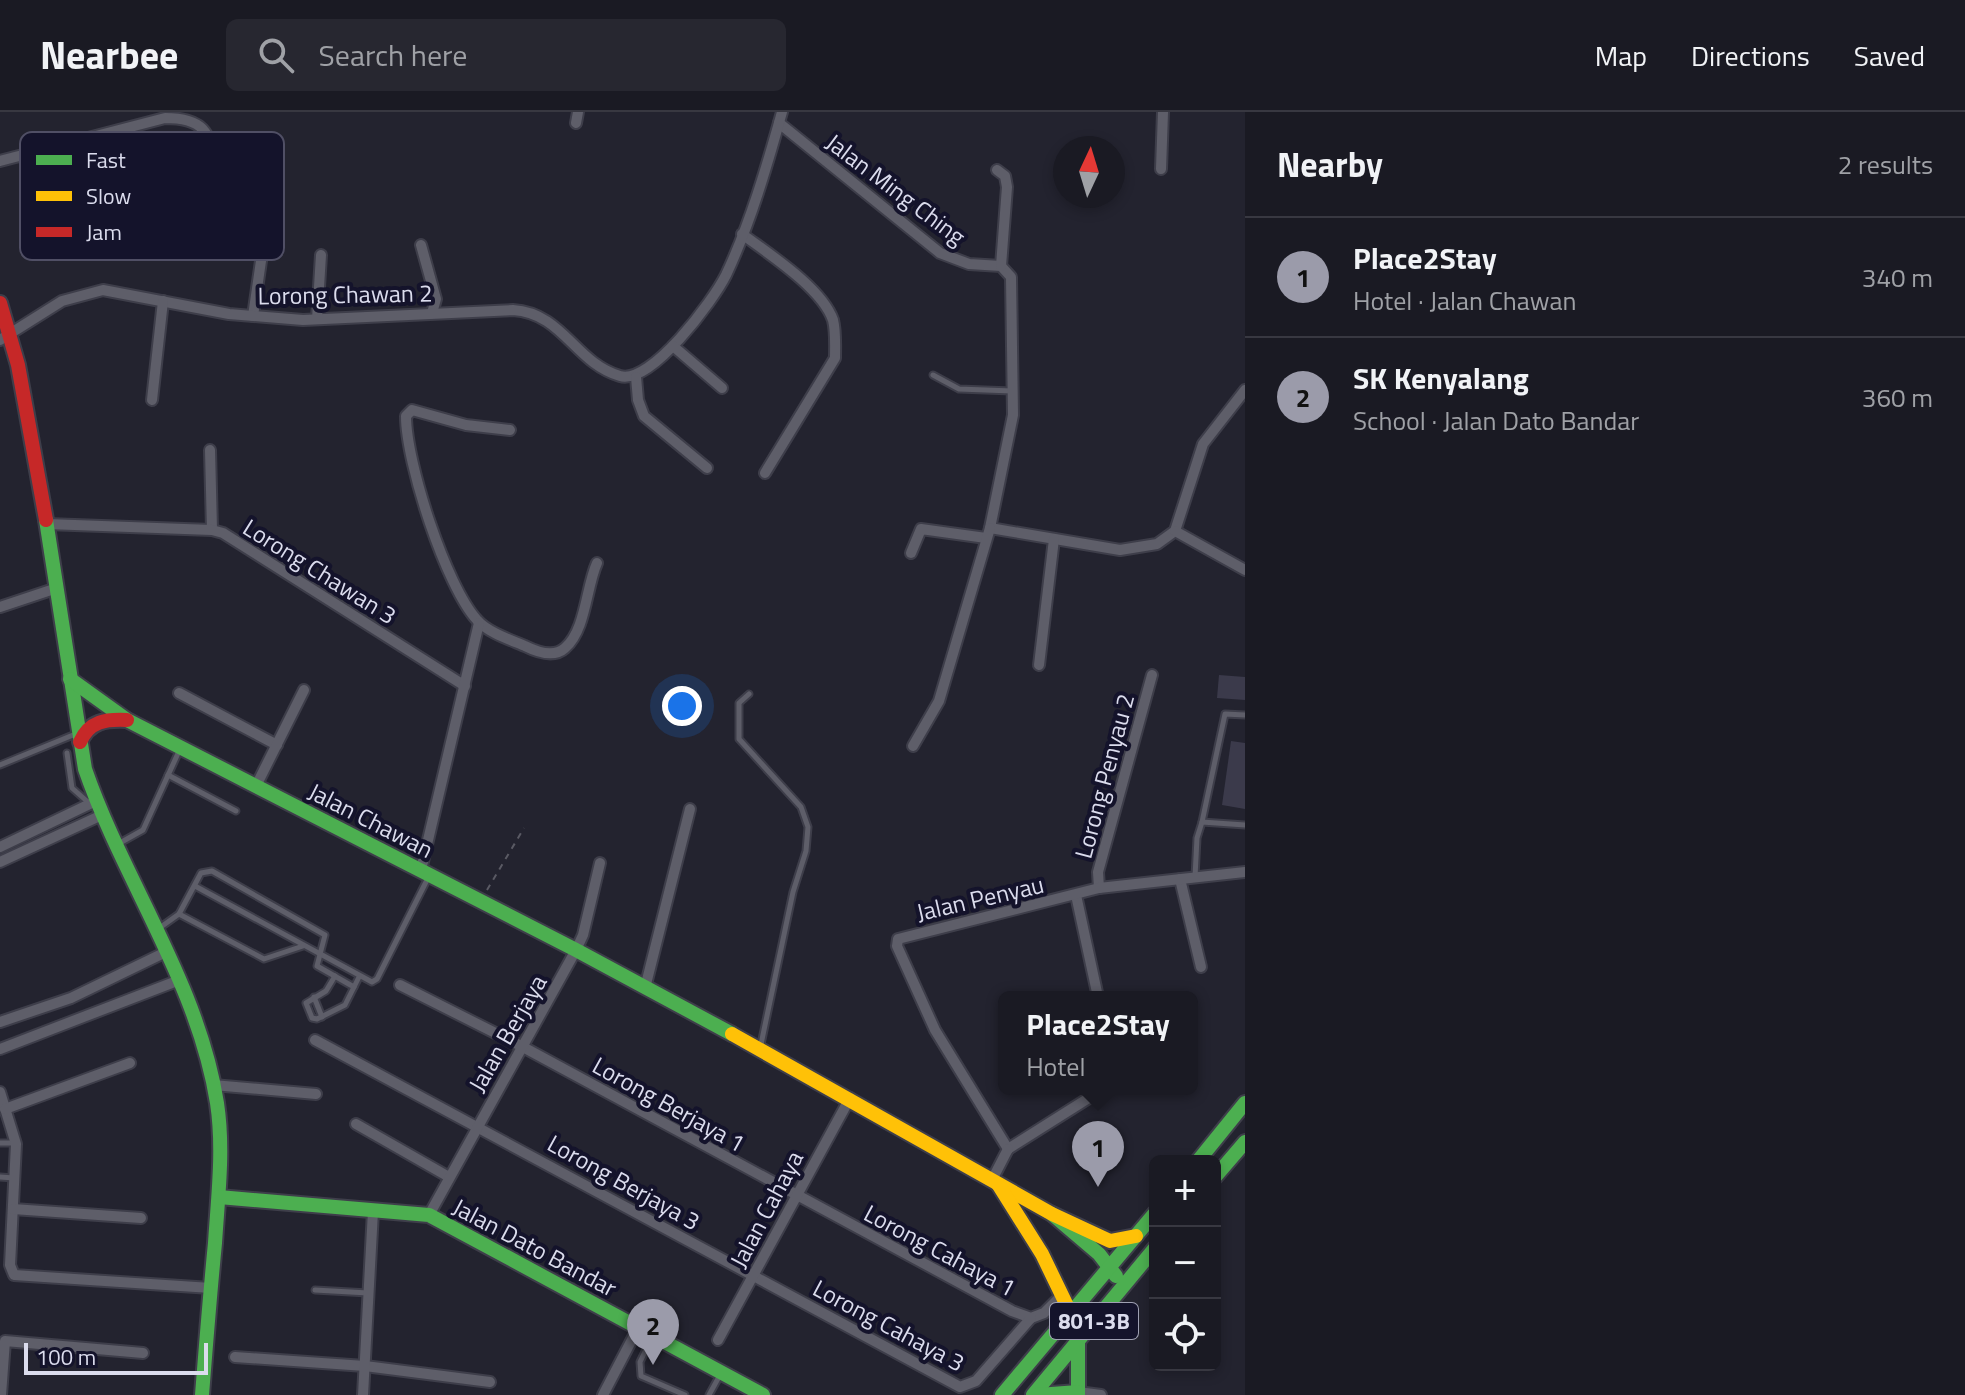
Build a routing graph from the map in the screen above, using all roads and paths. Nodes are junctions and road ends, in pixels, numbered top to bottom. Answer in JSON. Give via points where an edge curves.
{"nodes":[{"id":1,"x":1163,"y":112,"type":"edge"},
{"id":2,"x":780,"y":118,"type":"edge"},
{"id":3,"x":111,"y":132,"type":"edge"},
{"id":4,"x":205,"y":132,"type":"edge"},
{"id":5,"x":20,"y":156,"type":"edge"},
{"id":6,"x":0,"y":161,"type":"edge"},
{"id":7,"x":1161,"y":169,"type":"dead end"},
{"id":8,"x":997,"y":170,"type":"dead end"},
{"id":9,"x":742,"y":234,"type":"junction"},
{"id":10,"x":421,"y":245,"type":"dead end"},
{"id":11,"x":321,"y":255,"type":"dead end"},
{"id":12,"x":261,"y":260,"type":"edge"},
{"id":13,"x":1001,"y":266,"type":"junction"},
{"id":14,"x":163,"y":301,"type":"junction"},
{"id":15,"x":0,"y":303,"type":"edge"},
{"id":16,"x":432,"y":313,"type":"junction"},
{"id":17,"x":253,"y":316,"type":"junction"},
{"id":18,"x":317,"y":319,"type":"junction"},
{"id":19,"x":5,"y":337,"type":"edge"},
{"id":20,"x":673,"y":346,"type":"junction"},
{"id":21,"x":933,"y":375,"type":"dead end"},
{"id":22,"x":636,"y":377,"type":"junction"},
{"id":23,"x":722,"y":388,"type":"dead end"},
{"id":24,"x":1245,"y":390,"type":"edge"},
{"id":25,"x":1014,"y":391,"type":"junction"},
{"id":26,"x":152,"y":400,"type":"dead end"},
{"id":27,"x":510,"y":430,"type":"dead end"},
{"id":28,"x":210,"y":450,"type":"dead end"},
{"id":29,"x":707,"y":468,"type":"dead end"},
{"id":30,"x":765,"y":473,"type":"dead end"},
{"id":31,"x":47,"y":524,"type":"junction"},
{"id":32,"x":212,"y":530,"type":"junction"},
{"id":33,"x":1175,"y":531,"type":"junction"},
{"id":34,"x":988,"y":533,"type":"junction"},
{"id":35,"x":1054,"y":539,"type":"junction"},
{"id":36,"x":911,"y":553,"type":"dead end"},
{"id":37,"x":597,"y":563,"type":"dead end"},
{"id":38,"x":1245,"y":570,"type":"edge"},
{"id":39,"x":57,"y":588,"type":"junction"},
{"id":40,"x":0,"y":607,"type":"edge"},
{"id":41,"x":479,"y":623,"type":"junction"},
{"id":42,"x":1039,"y":665,"type":"dead end"},
{"id":43,"x":1152,"y":675,"type":"dead end"},
{"id":44,"x":70,"y":679,"type":"junction"},
{"id":45,"x":465,"y":686,"type":"junction"},
{"id":46,"x":304,"y":690,"type":"dead end"},
{"id":47,"x":179,"y":693,"type":"dead end"},
{"id":48,"x":749,"y":694,"type":"dead end"},
{"id":49,"x":1245,"y":715,"type":"edge"},
{"id":50,"x":127,"y":720,"type":"junction"},
{"id":51,"x":80,"y":738,"type":"junction"},
{"id":52,"x":277,"y":745,"type":"junction"},
{"id":53,"x":913,"y":746,"type":"dead end"},
{"id":54,"x":181,"y":748,"type":"junction"},
{"id":55,"x":67,"y":753,"type":"dead end"},
{"id":56,"x":0,"y":765,"type":"edge"},
{"id":57,"x":168,"y":775,"type":"junction"},
{"id":58,"x":256,"y":786,"type":"junction"},
{"id":59,"x":96,"y":806,"type":"junction"},
{"id":60,"x":690,"y":809,"type":"dead end"},
{"id":61,"x":236,"y":811,"type":"dead end"},
{"id":62,"x":1202,"y":822,"type":"junction"},
{"id":63,"x":1245,"y":825,"type":"edge"},
{"id":64,"x":524,"y":828,"type":"dead end"},
{"id":65,"x":118,"y":844,"type":"junction"},
{"id":66,"x":0,"y":847,"type":"edge"},
{"id":67,"x":0,"y":862,"type":"edge"},
{"id":68,"x":600,"y":863,"type":"dead end"},
{"id":69,"x":1245,"y":872,"type":"edge"},
{"id":70,"x":425,"y":873,"type":"junction"},
{"id":71,"x":1195,"y":877,"type":"junction"},
{"id":72,"x":1180,"y":879,"type":"junction"},
{"id":73,"x":195,"y":886,"type":"junction"},
{"id":74,"x":1099,"y":888,"type":"junction"},
{"id":75,"x":1076,"y":895,"type":"junction"},
{"id":76,"x":480,"y":901,"type":"junction"},
{"id":77,"x":179,"y":914,"type":"junction"},
{"id":78,"x":158,"y":929,"type":"junction"},
{"id":79,"x":303,"y":946,"type":"junction"},
{"id":80,"x":576,"y":950,"type":"junction"},
{"id":81,"x":168,"y":951,"type":"junction"},
{"id":82,"x":319,"y":954,"type":"junction"},
{"id":83,"x":1201,"y":967,"type":"dead end"},
{"id":84,"x":335,"y":976,"type":"junction"},
{"id":85,"x":359,"y":977,"type":"junction"},
{"id":86,"x":177,"y":981,"type":"junction"},
{"id":87,"x":400,"y":985,"type":"dead end"},
{"id":88,"x":354,"y":987,"type":"junction"},
{"id":89,"x":645,"y":988,"type":"junction"},
{"id":90,"x":1097,"y":991,"type":"edge"},
{"id":91,"x":314,"y":997,"type":"junction"},
{"id":92,"x":322,"y":1017,"type":"junction"},
{"id":93,"x":0,"y":1022,"type":"edge"},
{"id":94,"x":315,"y":1040,"type":"dead end"},
{"id":95,"x":523,"y":1047,"type":"junction"},
{"id":96,"x":0,"y":1049,"type":"edge"},
{"id":97,"x":760,"y":1050,"type":"junction"},
{"id":98,"x":130,"y":1063,"type":"dead end"},
{"id":99,"x":213,"y":1085,"type":"junction"},
{"id":100,"x":0,"y":1092,"type":"edge"},
{"id":101,"x":316,"y":1094,"type":"dead end"},
{"id":102,"x":1094,"y":1095,"type":"edge"},
{"id":103,"x":850,"y":1098,"type":"junction"},
{"id":104,"x":1245,"y":1103,"type":"edge"},
{"id":105,"x":5,"y":1109,"type":"junction"},
{"id":106,"x":356,"y":1124,"type":"dead end"},
{"id":107,"x":476,"y":1125,"type":"junction"},
{"id":108,"x":1245,"y":1142,"type":"edge"},
{"id":109,"x":0,"y":1143,"type":"edge"},
{"id":110,"x":16,"y":1144,"type":"junction"},
{"id":111,"x":1008,"y":1149,"type":"junction"},
{"id":112,"x":1203,"y":1155,"type":"edge"},
{"id":113,"x":1221,"y":1170,"type":"edge"},
{"id":114,"x":0,"y":1177,"type":"edge"},
{"id":115,"x":449,"y":1177,"type":"junction"},
{"id":116,"x":15,"y":1178,"type":"junction"},
{"id":117,"x":993,"y":1178,"type":"junction"},
{"id":118,"x":794,"y":1196,"type":"junction"},
{"id":119,"x":219,"y":1197,"type":"junction"},
{"id":120,"x":13,"y":1209,"type":"junction"},
{"id":121,"x":373,"y":1211,"type":"junction"},
{"id":122,"x":1047,"y":1211,"type":"junction"},
{"id":123,"x":429,"y":1215,"type":"junction"},
{"id":124,"x":141,"y":1218,"type":"dead end"},
{"id":125,"x":1149,"y":1220,"type":"edge"},
{"id":126,"x":1024,"y":1223,"type":"junction"},
{"id":127,"x":1136,"y":1236,"type":"junction"},
{"id":128,"x":1149,"y":1255,"type":"edge"},
{"id":129,"x":1110,"y":1265,"type":"junction"},
{"id":130,"x":752,"y":1275,"type":"junction"},
{"id":131,"x":211,"y":1288,"type":"junction"},
{"id":132,"x":315,"y":1290,"type":"dead end"},
{"id":133,"x":369,"y":1293,"type":"junction"},
{"id":134,"x":1063,"y":1294,"type":"junction"},
{"id":135,"x":1113,"y":1298,"type":"junction"},
{"id":136,"x":1071,"y":1314,"type":"junction"},
{"id":137,"x":1031,"y":1318,"type":"junction"},
{"id":138,"x":638,"y":1328,"type":"junction"},
{"id":139,"x":653,"y":1336,"type":"junction"},
{"id":140,"x":718,"y":1340,"type":"dead end"},
{"id":141,"x":1078,"y":1340,"type":"junction"},
{"id":142,"x":3,"y":1341,"type":"edge"},
{"id":143,"x":143,"y":1353,"type":"dead end"},
{"id":144,"x":235,"y":1357,"type":"dead end"},
{"id":145,"x":365,"y":1366,"type":"junction"},
{"id":146,"x":1054,"y":1368,"type":"junction"},
{"id":147,"x":1,"y":1371,"type":"edge"},
{"id":148,"x":722,"y":1373,"type":"junction"},
{"id":149,"x":490,"y":1382,"type":"dead end"},
{"id":150,"x":1078,"y":1394,"type":"edge"},
{"id":151,"x":1,"y":1395,"type":"edge"},
{"id":152,"x":202,"y":1395,"type":"edge"},
{"id":153,"x":363,"y":1395,"type":"edge"},
{"id":154,"x":603,"y":1395,"type":"edge"},
{"id":155,"x":685,"y":1395,"type":"edge"},
{"id":156,"x":709,"y":1395,"type":"edge"},
{"id":157,"x":763,"y":1395,"type":"edge"},
{"id":158,"x":1002,"y":1395,"type":"edge"},
{"id":159,"x":1026,"y":1395,"type":"edge"},
{"id":160,"x":1035,"y":1395,"type":"edge"},
{"id":161,"x":1101,"y":1395,"type":"edge"}],
"edges":[{"from":1,"to":7,"type":"street"},
{"from":2,"to":9,"type":"street"},
{"from":2,"to":13,"type":"street","name":"Jalan Ming Ching","via":[[940,253],[969,264]]},
{"from":3,"to":4,"type":"street","via":[[185,118]]},
{"from":5,"to":6,"type":"street"},
{"from":8,"to":13,"type":"street","via":[[1007,187]]},
{"from":9,"to":20,"type":"street","via":[[725,277]]},
{"from":9,"to":30,"type":"street","via":[[822,303],[832,319],[835,340],[835,358]]},
{"from":10,"to":16,"type":"street","via":[[436,299]]},
{"from":11,"to":18,"type":"street"},
{"from":12,"to":17,"type":"street"},
{"from":13,"to":25,"type":"street","via":[[1011,277]]},
{"from":14,"to":17,"type":"street","name":"Lorong Chawan 2"},
{"from":14,"to":19,"type":"street","name":"Lorong Chawan 2","via":[[89,291],[62,301]]},
{"from":14,"to":26,"type":"street"},
{"from":15,"to":19,"type":"main road"},
{"from":16,"to":18,"type":"street","name":"Lorong Chawan 2"},
{"from":16,"to":22,"type":"street","name":"Lorong Chawan 2","via":[[540,314],[594,362],[623,377]]},
{"from":17,"to":18,"type":"street","name":"Lorong Chawan 2"},
{"from":19,"to":31,"type":"main road"},
{"from":20,"to":22,"type":"street"},
{"from":20,"to":23,"type":"street"},
{"from":21,"to":25,"type":"lane","via":[[959,389]]},
{"from":22,"to":29,"type":"street","via":[[644,416]]},
{"from":24,"to":33,"type":"street","via":[[1203,444]]},
{"from":25,"to":34,"type":"street","via":[[1009,441]]},
{"from":27,"to":41,"type":"street","via":[[412,410],[406,416],[406,433],[444,561],[459,597]]},
{"from":28,"to":32,"type":"street"},
{"from":31,"to":32,"type":"street","name":"Lorong Chawan 3"},
{"from":31,"to":39,"type":"main road"},
{"from":32,"to":45,"type":"street","name":"Lorong Chawan 3"},
{"from":33,"to":35,"type":"street","via":[[1140,549]]},
{"from":33,"to":38,"type":"street"},
{"from":34,"to":35,"type":"street"},
{"from":34,"to":36,"type":"street","via":[[921,529]]},
{"from":34,"to":53,"type":"street","via":[[939,701]]},
{"from":35,"to":42,"type":"street"},
{"from":37,"to":41,"type":"street","via":[[578,625],[567,647],[556,653],[530,649]]},
{"from":39,"to":40,"type":"street"},
{"from":39,"to":44,"type":"main road"},
{"from":41,"to":45,"type":"street"},
{"from":43,"to":74,"type":"street","name":"Lorong Penyau 2","via":[[1098,872]]},
{"from":44,"to":50,"type":"main road","name":"Jalan Chawan"},
{"from":44,"to":51,"type":"main road"},
{"from":45,"to":70,"type":"street"},
{"from":46,"to":52,"type":"street"},
{"from":47,"to":52,"type":"street"},
{"from":48,"to":97,"type":"lane","via":[[739,703],[739,739],[801,807],[808,827]]},
{"from":49,"to":62,"type":"lane","via":[[1225,714]]},
{"from":50,"to":51,"type":"main road","via":[[106,719]]},
{"from":50,"to":54,"type":"main road","name":"Jalan Chawan"},
{"from":51,"to":56,"type":"lane"},
{"from":51,"to":59,"type":"main road"},
{"from":52,"to":58,"type":"street"},
{"from":54,"to":57,"type":"lane"},
{"from":54,"to":58,"type":"main road","name":"Jalan Chawan"},
{"from":55,"to":59,"type":"lane","via":[[72,788]]},
{"from":57,"to":61,"type":"lane"},
{"from":57,"to":65,"type":"lane","via":[[143,830]]},
{"from":58,"to":70,"type":"main road","name":"Jalan Chawan"},
{"from":59,"to":65,"type":"main road"},
{"from":59,"to":66,"type":"street"},
{"from":59,"to":67,"type":"street"},
{"from":60,"to":89,"type":"street"},
{"from":62,"to":63,"type":"lane"},
{"from":62,"to":71,"type":"lane"},
{"from":64,"to":76,"type":"path"},
{"from":65,"to":78,"type":"main road"},
{"from":68,"to":80,"type":"street","name":"Jalan Berjaya"},
{"from":69,"to":71,"type":"street","name":"Jalan Penyau"},
{"from":70,"to":76,"type":"main road","name":"Jalan Chawan"},
{"from":70,"to":85,"type":"lane","via":[[377,979]]},
{"from":71,"to":72,"type":"street","name":"Jalan Penyau"},
{"from":72,"to":74,"type":"street","name":"Jalan Penyau"},
{"from":72,"to":83,"type":"street"},
{"from":73,"to":77,"type":"lane"},
{"from":73,"to":79,"type":"lane"},
{"from":73,"to":82,"type":"lane","via":[[201,873],[212,871],[325,935]]},
{"from":74,"to":75,"type":"street","name":"Jalan Penyau"},
{"from":75,"to":90,"type":"street"},
{"from":75,"to":111,"type":"street","name":"Jalan Penyau","via":[[905,936],[897,943],[935,1030]]},
{"from":76,"to":80,"type":"main road","name":"Jalan Chawan"},
{"from":77,"to":78,"type":"lane"},
{"from":77,"to":79,"type":"lane","via":[[264,959]]},
{"from":78,"to":81,"type":"main road"},
{"from":79,"to":82,"type":"lane"},
{"from":80,"to":89,"type":"main road","name":"Jalan Chawan"},
{"from":80,"to":95,"type":"street","name":"Jalan Berjaya"},
{"from":81,"to":86,"type":"main road"},
{"from":81,"to":93,"type":"street","via":[[71,998]]},
{"from":82,"to":84,"type":"lane","via":[[315,964]]},
{"from":82,"to":85,"type":"lane"},
{"from":84,"to":88,"type":"lane"},
{"from":84,"to":91,"type":"lane","via":[[326,991]]},
{"from":85,"to":88,"type":"lane"},
{"from":86,"to":96,"type":"street"},
{"from":86,"to":99,"type":"main road"},
{"from":87,"to":95,"type":"street","name":"Lorong Berjaya 1"},
{"from":88,"to":92,"type":"lane","via":[[345,1005]]},
{"from":89,"to":97,"type":"main road","name":"Jalan Chawan"},
{"from":91,"to":92,"type":"lane"},
{"from":91,"to":92,"type":"lane","via":[[306,1003],[312,1018]]},
{"from":94,"to":107,"type":"street","name":"Lorong Berjaya 3"},
{"from":95,"to":107,"type":"street","name":"Jalan Berjaya"},
{"from":95,"to":118,"type":"street","name":"Lorong Berjaya 1"},
{"from":97,"to":103,"type":"main road","name":"Jalan Chawan"},
{"from":98,"to":105,"type":"street"},
{"from":99,"to":101,"type":"street"},
{"from":99,"to":119,"type":"main road"},
{"from":100,"to":105,"type":"street"},
{"from":102,"to":111,"type":"street"},
{"from":103,"to":117,"type":"main road","name":"Jalan Chawan"},
{"from":103,"to":118,"type":"street","name":"Jalan Cahaya"},
{"from":104,"to":112,"type":"main road"},
{"from":105,"to":110,"type":"street"},
{"from":106,"to":115,"type":"street"},
{"from":107,"to":115,"type":"street","name":"Jalan Berjaya"},
{"from":107,"to":130,"type":"street","name":"Lorong Berjaya 3"},
{"from":108,"to":113,"type":"main road"},
{"from":109,"to":110,"type":"lane"},
{"from":110,"to":116,"type":"street"},
{"from":111,"to":117,"type":"street"},
{"from":114,"to":116,"type":"lane"},
{"from":115,"to":123,"type":"street","name":"Jalan Berjaya"},
{"from":116,"to":120,"type":"street"},
{"from":117,"to":122,"type":"main road","name":"Jalan Chawan"},
{"from":117,"to":126,"type":"main road"},
{"from":118,"to":130,"type":"street","name":"Jalan Cahaya"},
{"from":118,"to":137,"type":"street","name":"Lorong Cahaya 1"},
{"from":119,"to":121,"type":"main road","name":"Jalan Dato Bandar"},
{"from":119,"to":131,"type":"main road"},
{"from":120,"to":124,"type":"street"},
{"from":120,"to":131,"type":"street","via":[[14,1275]]},
{"from":121,"to":123,"type":"main road","name":"Jalan Dato Bandar"},
{"from":121,"to":133,"type":"street"},
{"from":122,"to":126,"type":"main road","via":[[1028,1211]]},
{"from":122,"to":127,"type":"main road","via":[[1110,1241]]},
{"from":122,"to":129,"type":"main road"},
{"from":123,"to":138,"type":"main road","name":"Jalan Dato Bandar"},
{"from":125,"to":127,"type":"main road"},
{"from":126,"to":134,"type":"main road"},
{"from":127,"to":129,"type":"main road"},
{"from":128,"to":135,"type":"main road","number":"801-3B"},
{"from":129,"to":135,"type":"main road","via":[[1116,1274]]},
{"from":129,"to":136,"type":"main road"},
{"from":130,"to":137,"type":"street","name":"Lorong Cahaya 3","via":[[960,1387],[976,1381]]},
{"from":130,"to":140,"type":"street","name":"Jalan Cahaya"},
{"from":131,"to":152,"type":"main road"},
{"from":132,"to":133,"type":"lane"},
{"from":133,"to":145,"type":"street"},
{"from":134,"to":136,"type":"main road"},
{"from":134,"to":137,"type":"street","name":"Lorong Cahaya 1"},
{"from":135,"to":141,"type":"main road","number":"801-3B"},
{"from":136,"to":158,"type":"main road"},
{"from":138,"to":139,"type":"main road","name":"Jalan Dato Bandar"},
{"from":138,"to":154,"type":"street"},
{"from":139,"to":148,"type":"main road","name":"Jalan Dato Bandar"},
{"from":139,"to":155,"type":"lane","via":[[640,1362],[641,1376]]},
{"from":141,"to":146,"type":"main road","number":"801-3B"},
{"from":141,"to":150,"type":"main road"},
{"from":142,"to":143,"type":"street"},
{"from":142,"to":147,"type":"street"},
{"from":144,"to":145,"type":"street"},
{"from":145,"to":149,"type":"street"},
{"from":145,"to":153,"type":"street"},
{"from":146,"to":159,"type":"main road"},
{"from":146,"to":160,"type":"main road","number":"801-3B"},
{"from":147,"to":151,"type":"street"},
{"from":148,"to":156,"type":"lane"},
{"from":148,"to":157,"type":"main road","name":"Jalan Dato Bandar"},
{"from":150,"to":160,"type":"main road"},
{"from":150,"to":161,"type":"street"}]}
